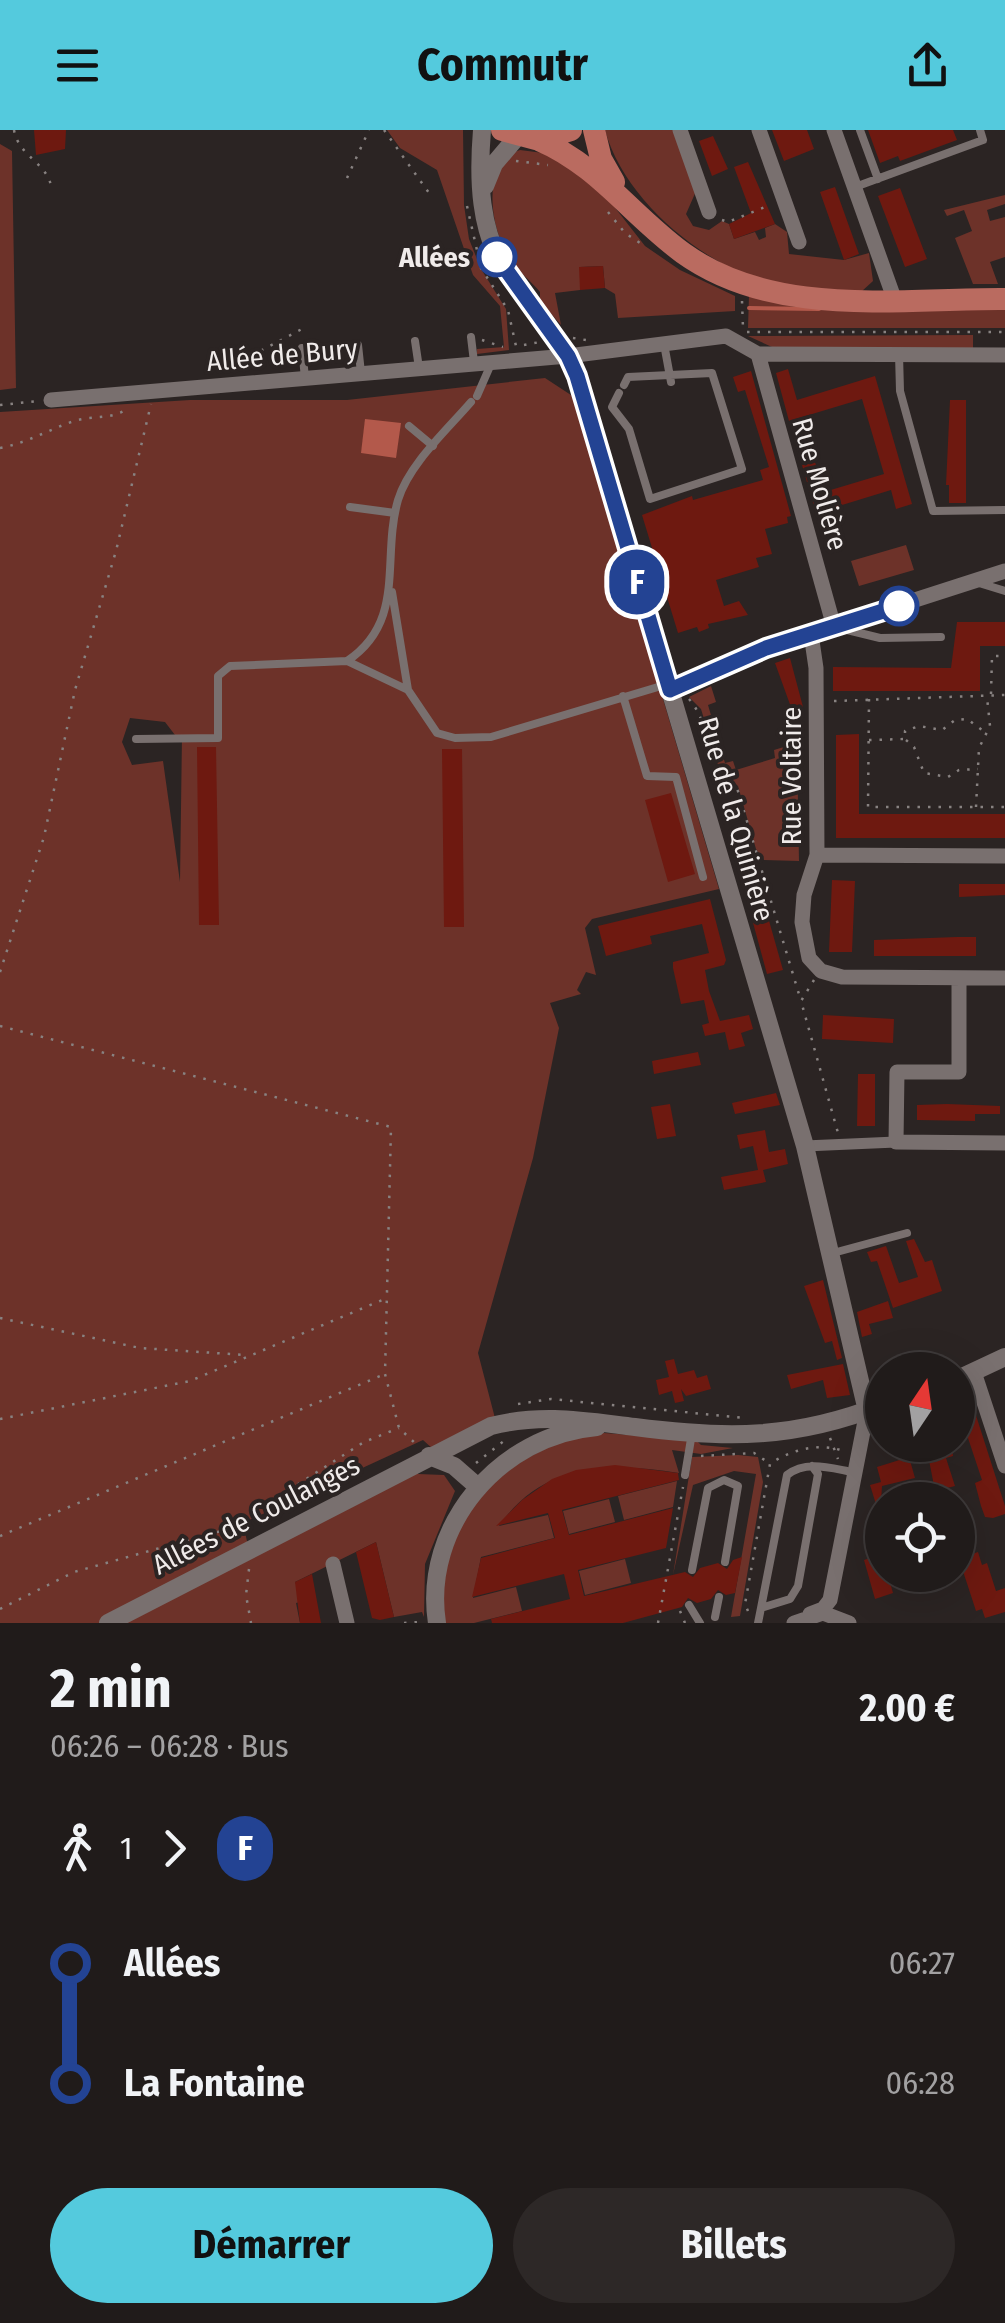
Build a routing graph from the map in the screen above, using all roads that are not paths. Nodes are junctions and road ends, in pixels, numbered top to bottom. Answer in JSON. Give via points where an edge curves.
{"nodes":[{"id":1,"x":482,"y":130,"type":"edge"},
{"id":2,"x":571,"y":130,"type":"edge"},
{"id":3,"x":594,"y":130,"type":"edge"},
{"id":4,"x":680,"y":130,"type":"edge"},
{"id":5,"x":760,"y":130,"type":"edge"},
{"id":6,"x":834,"y":130,"type":"edge"},
{"id":7,"x":860,"y":130,"type":"edge"},
{"id":8,"x":980,"y":130,"type":"edge"},
{"id":9,"x":519,"y":136,"type":"edge"},
{"id":10,"x":878,"y":179,"type":"junction"},
{"id":11,"x":854,"y":186,"type":"junction"},
{"id":12,"x":630,"y":206,"type":"junction"},
{"id":13,"x":484,"y":207,"type":"junction"},
{"id":14,"x":715,"y":216,"type":"road end"},
{"id":15,"x":799,"y":242,"type":"dead end"},
{"id":16,"x":894,"y":298,"type":"junction"},
{"id":17,"x":1005,"y":298,"type":"edge"},
{"id":18,"x":471,"y":337,"type":"road end"},
{"id":19,"x":415,"y":341,"type":"dead end"},
{"id":20,"x":664,"y":344,"type":"junction"},
{"id":21,"x":358,"y":345,"type":"dead end"},
{"id":22,"x":568,"y":347,"type":"junction"},
{"id":23,"x":302,"y":348,"type":"dead end"},
{"id":24,"x":758,"y":354,"type":"junction"},
{"id":25,"x":899,"y":354,"type":"junction"},
{"id":26,"x":1005,"y":355,"type":"edge"},
{"id":27,"x":491,"y":362,"type":"junction"},
{"id":28,"x":474,"y":364,"type":"junction"},
{"id":29,"x":419,"y":368,"type":"junction"},
{"id":30,"x":668,"y":371,"type":"junction"},
{"id":31,"x":361,"y":373,"type":"junction"},
{"id":32,"x":305,"y":378,"type":"junction"},
{"id":33,"x":671,"y":382,"type":"dead end"},
{"id":34,"x":51,"y":400,"type":"road end"},
{"id":35,"x":410,"y":426,"type":"dead end"},
{"id":36,"x":433,"y":446,"type":"junction"},
{"id":37,"x":350,"y":507,"type":"dead end"},
{"id":38,"x":1005,"y":510,"type":"edge"},
{"id":39,"x":396,"y":513,"type":"junction"},
{"id":40,"x":1005,"y":571,"type":"edge"},
{"id":41,"x":975,"y":581,"type":"junction"},
{"id":42,"x":392,"y":588,"type":"junction"},
{"id":43,"x":1005,"y":591,"type":"edge"},
{"id":44,"x":834,"y":627,"type":"junction"},
{"id":45,"x":812,"y":634,"type":"junction"},
{"id":46,"x":941,"y":637,"type":"dead end"},
{"id":47,"x":348,"y":662,"type":"junction"},
{"id":48,"x":669,"y":687,"type":"junction"},
{"id":49,"x":408,"y":690,"type":"junction"},
{"id":50,"x":623,"y":696,"type":"junction"},
{"id":51,"x":136,"y":740,"type":"dead end"},
{"id":52,"x":817,"y":854,"type":"junction"},
{"id":53,"x":1005,"y":856,"type":"edge"},
{"id":54,"x":703,"y":877,"type":"dead end"},
{"id":55,"x":959,"y":978,"type":"junction"},
{"id":56,"x":1005,"y":978,"type":"edge"},
{"id":57,"x":896,"y":1142,"type":"junction"},
{"id":58,"x":1005,"y":1143,"type":"edge"},
{"id":59,"x":805,"y":1146,"type":"junction"},
{"id":60,"x":908,"y":1233,"type":"dead end"},
{"id":61,"x":833,"y":1252,"type":"junction"},
{"id":62,"x":1005,"y":1357,"type":"edge"},
{"id":63,"x":865,"y":1371,"type":"edge"},
{"id":64,"x":975,"y":1372,"type":"edge"},
{"id":65,"x":975,"y":1397,"type":"edge"},
{"id":66,"x":865,"y":1412,"type":"edge"},
{"id":67,"x":632,"y":1427,"type":"junction"},
{"id":68,"x":692,"y":1433,"type":"junction"},
{"id":69,"x":865,"y":1437,"type":"edge"},
{"id":70,"x":429,"y":1456,"type":"junction"},
{"id":71,"x":812,"y":1466,"type":"junction"},
{"id":72,"x":1005,"y":1466,"type":"edge"},
{"id":73,"x":853,"y":1472,"type":"junction"},
{"id":74,"x":685,"y":1475,"type":"road end"},
{"id":75,"x":478,"y":1488,"type":"junction"},
{"id":76,"x":725,"y":1562,"type":"dead end"},
{"id":77,"x":332,"y":1564,"type":"dead end"},
{"id":78,"x":692,"y":1570,"type":"dead end"},
{"id":79,"x":718,"y":1597,"type":"dead end"},
{"id":80,"x":830,"y":1600,"type":"junction"},
{"id":81,"x":684,"y":1606,"type":"road end"},
{"id":82,"x":761,"y":1608,"type":"junction"},
{"id":83,"x":810,"y":1614,"type":"junction"},
{"id":84,"x":715,"y":1618,"type":"dead end"},
{"id":85,"x":436,"y":1622,"type":"edge"},
{"id":86,"x":848,"y":1622,"type":"edge"},
{"id":87,"x":108,"y":1623,"type":"edge"},
{"id":88,"x":347,"y":1623,"type":"edge"},
{"id":89,"x":700,"y":1623,"type":"edge"},
{"id":90,"x":758,"y":1623,"type":"edge"},
{"id":91,"x":794,"y":1623,"type":"edge"}],
"edges":[{"from":1,"to":13,"type":"street","name":"Rue de la Quinière"},
{"from":2,"to":9,"type":"main road"},
{"from":3,"to":12,"type":"main road","via":[[601,159]]},
{"from":4,"to":14,"type":"street"},
{"from":5,"to":15,"type":"street"},
{"from":6,"to":11,"type":"street"},
{"from":7,"to":10,"type":"lane"},
{"from":8,"to":10,"type":"lane","via":[[984,140]]},
{"from":9,"to":12,"type":"main road","via":[[578,158]]},
{"from":9,"to":13,"type":"street","via":[[488,174]]},
{"from":10,"to":11,"type":"lane"},
{"from":11,"to":16,"type":"street"},
{"from":12,"to":16,"type":"main road","via":[[687,256],[748,285],[808,299]]},
{"from":13,"to":22,"type":"street","name":"Rue de la Quinière","via":[[497,257]]},
{"from":16,"to":17,"type":"main road"},
{"from":18,"to":28,"type":"lane"},
{"from":19,"to":29,"type":"lane"},
{"from":20,"to":22,"type":"street","name":"Allée de Bury"},
{"from":20,"to":24,"type":"street","name":"Allée de Bury","via":[[726,336]]},
{"from":20,"to":30,"type":"lane"},
{"from":21,"to":31,"type":"lane"},
{"from":22,"to":27,"type":"street","name":"Allée de Bury"},
{"from":22,"to":48,"type":"street","name":"Rue de la Quinière"},
{"from":23,"to":32,"type":"lane"},
{"from":24,"to":25,"type":"street","name":"Allée de Bury"},
{"from":24,"to":44,"type":"street","name":"Rue Molière"},
{"from":25,"to":26,"type":"street","name":"Allée de Bury"},
{"from":25,"to":38,"type":"lane","via":[[900,392],[932,510]]},
{"from":27,"to":28,"type":"street","name":"Allée de Bury"},
{"from":27,"to":36,"type":"lane","via":[[474,398]]},
{"from":28,"to":29,"type":"street","name":"Allée de Bury"},
{"from":29,"to":31,"type":"street","name":"Allée de Bury"},
{"from":30,"to":30,"type":"lane","via":[[712,372],[742,470],[650,499],[629,429],[612,407],[628,377]]},
{"from":30,"to":33,"type":"lane"},
{"from":31,"to":32,"type":"street","name":"Allée de Bury"},
{"from":32,"to":34,"type":"street","name":"Allée de Bury"},
{"from":35,"to":36,"type":"lane"},
{"from":36,"to":39,"type":"lane","via":[[403,487]]},
{"from":37,"to":39,"type":"lane"},
{"from":39,"to":42,"type":"lane"},
{"from":40,"to":41,"type":"street"},
{"from":41,"to":43,"type":"lane"},
{"from":41,"to":44,"type":"street"},
{"from":42,"to":47,"type":"lane","via":[[383,621]]},
{"from":42,"to":49,"type":"lane"},
{"from":44,"to":45,"type":"street"},
{"from":44,"to":46,"type":"lane","via":[[880,638]]},
{"from":45,"to":48,"type":"street"},
{"from":45,"to":52,"type":"street","name":"Rue Voltaire"},
{"from":47,"to":49,"type":"lane"},
{"from":47,"to":51,"type":"lane","via":[[230,666],[218,676],[218,738]]},
{"from":48,"to":50,"type":"lane"},
{"from":48,"to":59,"type":"street","name":"Rue de la Quinière"},
{"from":49,"to":50,"type":"lane","via":[[437,733],[455,738],[491,737]]},
{"from":50,"to":54,"type":"lane","via":[[646,776],[676,777]]},
{"from":52,"to":53,"type":"street"},
{"from":52,"to":55,"type":"street","name":"Rue Voltaire","via":[[802,922],[806,949],[821,971]]},
{"from":55,"to":56,"type":"street"},
{"from":55,"to":57,"type":"street","via":[[959,1072],[897,1072]]},
{"from":57,"to":58,"type":"street"},
{"from":57,"to":59,"type":"street"},
{"from":59,"to":61,"type":"street","name":"Rue de la Quinière"},
{"from":60,"to":61,"type":"lane"},
{"from":61,"to":63,"type":"street","name":"Rue de la Quinière"},
{"from":62,"to":64,"type":"street"},
{"from":65,"to":72,"type":"street"},
{"from":66,"to":68,"type":"street","via":[[781,1434]]},
{"from":67,"to":68,"type":"street"},
{"from":67,"to":70,"type":"street","name":"Allées de Coulanges","via":[[524,1417]]},
{"from":67,"to":75,"type":"street","via":[[548,1438],[508,1460]]},
{"from":68,"to":74,"type":"lane"},
{"from":69,"to":73,"type":"street"},
{"from":70,"to":75,"type":"street","via":[[454,1466]]},
{"from":70,"to":87,"type":"street","name":"Allées de Coulanges"},
{"from":71,"to":73,"type":"lane"},
{"from":71,"to":82,"type":"lane","via":[[795,1468],[782,1485]]},
{"from":71,"to":82,"type":"lane","via":[[818,1474],[798,1586],[790,1599]]},
{"from":73,"to":80,"type":"street"},
{"from":75,"to":85,"type":"street","via":[[441,1550]]},
{"from":76,"to":78,"type":"lane","via":[[738,1486],[724,1480],[708,1488]]},
{"from":77,"to":88,"type":"street"},
{"from":79,"to":84,"type":"lane"},
{"from":80,"to":83,"type":"street"},
{"from":80,"to":86,"type":"street"},
{"from":81,"to":89,"type":"lane"},
{"from":82,"to":90,"type":"lane"},
{"from":83,"to":86,"type":"street"},
{"from":83,"to":91,"type":"street"}]}
